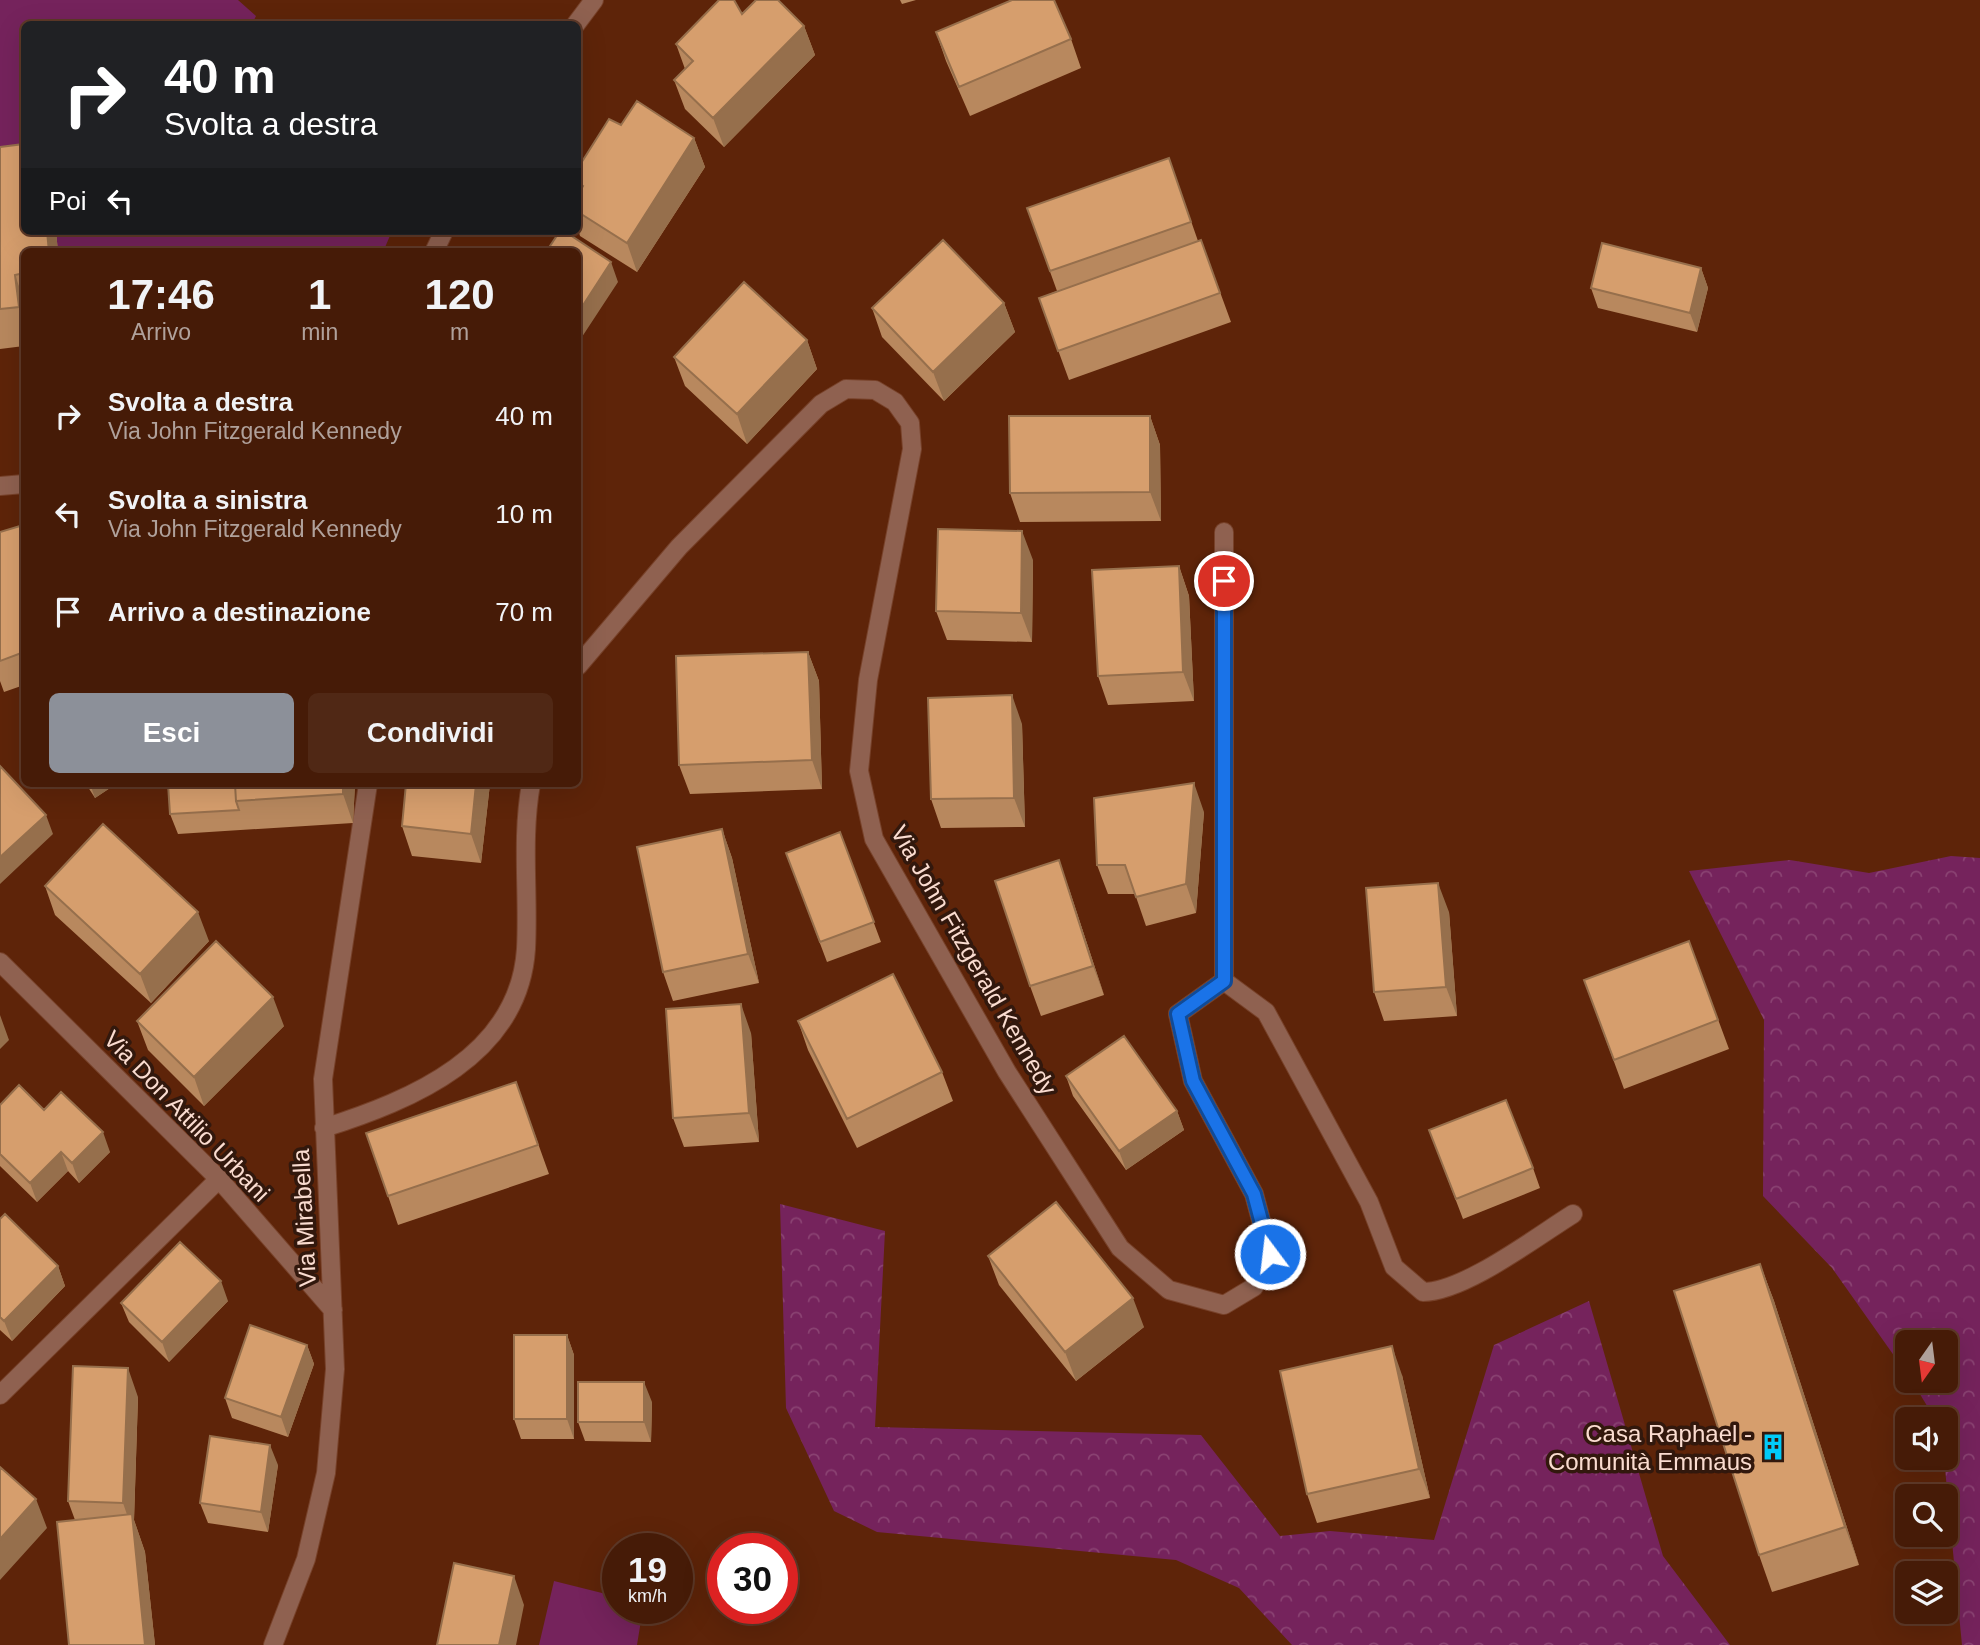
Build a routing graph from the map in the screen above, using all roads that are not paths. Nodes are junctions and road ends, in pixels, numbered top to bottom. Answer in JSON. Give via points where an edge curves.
{"nodes":[{"id":1,"x":594,"y":0,"type":"edge"},
{"id":2,"x":578,"y":21,"type":"edge"},
{"id":3,"x":21,"y":484,"type":"edge"},
{"id":4,"x":0,"y":486,"type":"edge"},
{"id":5,"x":1224,"y":532,"type":"dead end"},
{"id":6,"x":581,"y":662,"type":"edge"},
{"id":7,"x":368,"y":787,"type":"edge"},
{"id":8,"x":531,"y":787,"type":"edge"},
{"id":9,"x":0,"y":962,"type":"edge"},
{"id":10,"x":1224,"y":981,"type":"junction"},
{"id":11,"x":324,"y":1128,"type":"junction"},
{"id":12,"x":219,"y":1179,"type":"junction"},
{"id":13,"x":1573,"y":1214,"type":"dead end"},
{"id":14,"x":333,"y":1310,"type":"junction"},
{"id":15,"x":2,"y":1388,"type":"edge"},
{"id":16,"x":273,"y":1645,"type":"edge"}],
"edges":[{"from":1,"to":2,"type":"street"},
{"from":3,"to":4,"type":"street"},
{"from":5,"to":10,"type":"street"},
{"from":6,"to":10,"type":"street","name":"Via John Fitzgerald Kennedy","via":[[679,547],[821,404],[846,389],[874,390],[895,402],[910,423],[912,449],[867,680],[859,771],[874,839],[1007,1072],[1121,1248],[1169,1290],[1224,1305],[1254,1287],[1270,1254],[1254,1194],[1193,1081],[1178,1014]]},
{"from":7,"to":11,"type":"street","name":"Via Mirabella","via":[[329,1030]]},
{"from":8,"to":11,"type":"street","via":[[526,952],[518,993],[493,1034],[468,1060],[430,1086],[381,1110]]},
{"from":9,"to":12,"type":"street","name":"Via Don Attilio Urbani"},
{"from":10,"to":13,"type":"street","via":[[1266,1012],[1369,1202],[1394,1266],[1423,1292],[1438,1292],[1486,1269]]},
{"from":11,"to":14,"type":"street","name":"Via Mirabella"},
{"from":12,"to":14,"type":"street","name":"Via Don Attilio Urbani"},
{"from":12,"to":15,"type":"street"},
{"from":14,"to":16,"type":"street","name":"Via Mirabella","via":[[335,1369],[326,1473],[306,1559]]}]}
